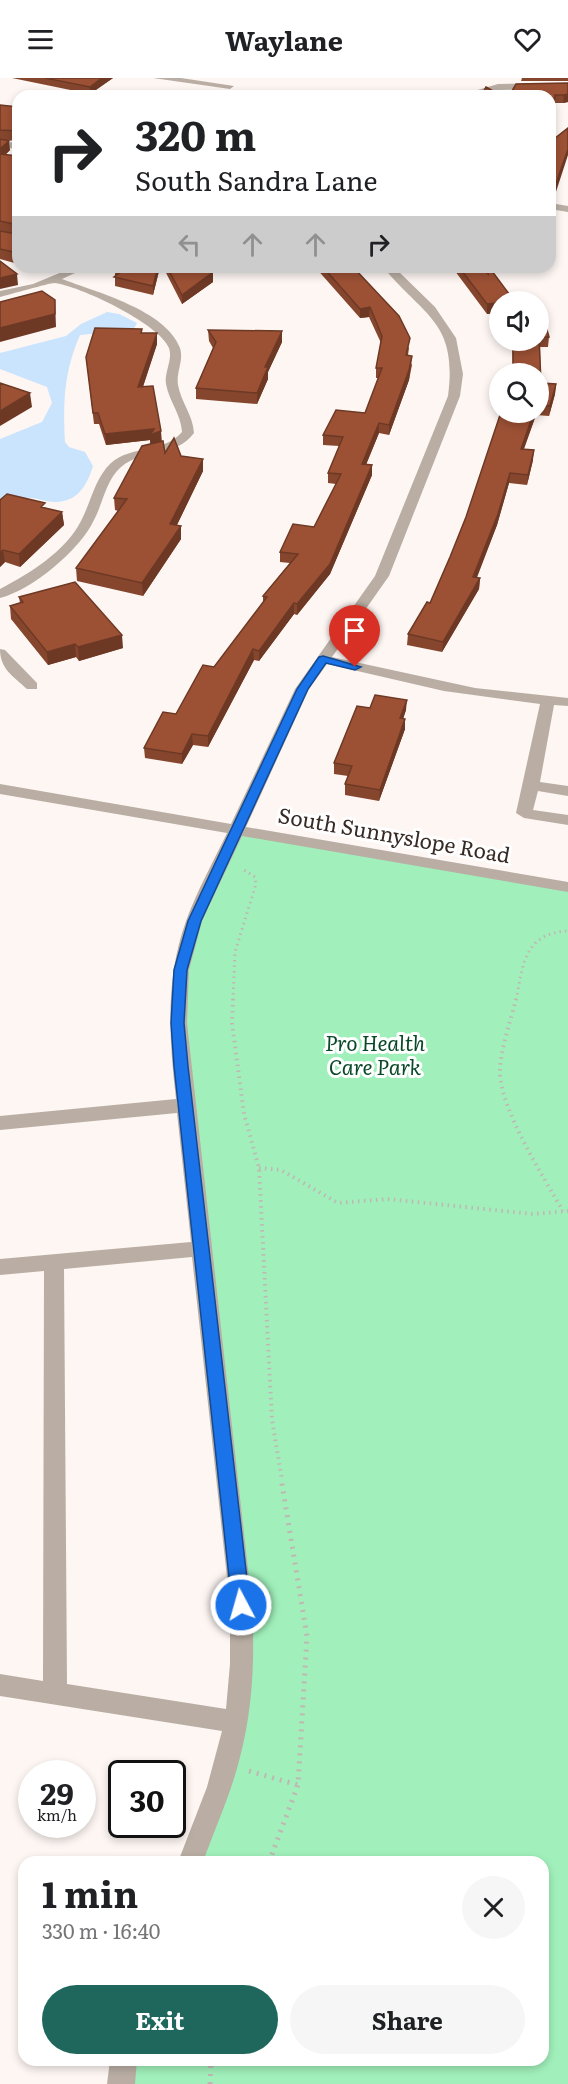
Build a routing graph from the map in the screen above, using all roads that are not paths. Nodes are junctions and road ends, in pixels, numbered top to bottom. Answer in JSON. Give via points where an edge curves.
{"nodes":[{"id":1,"x":157,"y":78,"type":"edge"},
{"id":2,"x":237,"y":78,"type":"edge"},
{"id":3,"x":478,"y":80,"type":"dead end"},
{"id":4,"x":230,"y":86,"type":"junction"},
{"id":5,"x":568,"y":87,"type":"edge"},
{"id":6,"x":492,"y":88,"type":"junction"},
{"id":7,"x":227,"y":90,"type":"edge"},
{"id":8,"x":484,"y":90,"type":"edge"},
{"id":9,"x":70,"y":273,"type":"edge"},
{"id":10,"x":394,"y":273,"type":"edge"},
{"id":11,"x":54,"y":280,"type":"junction"},
{"id":12,"x":0,"y":294,"type":"edge"},
{"id":13,"x":0,"y":594,"type":"edge"},
{"id":14,"x":0,"y":653,"type":"edge"},
{"id":15,"x":323,"y":659,"type":"junction"},
{"id":16,"x":32,"y":686,"type":"dead end"},
{"id":17,"x":548,"y":701,"type":"junction"},
{"id":18,"x":568,"y":702,"type":"edge"},
{"id":19,"x":532,"y":786,"type":"junction"},
{"id":20,"x":0,"y":789,"type":"edge"},
{"id":21,"x":568,"y":791,"type":"edge"},
{"id":22,"x":568,"y":820,"type":"edge"},
{"id":23,"x":238,"y":830,"type":"junction"},
{"id":24,"x":568,"y":887,"type":"edge"},
{"id":25,"x":186,"y":1105,"type":"junction"},
{"id":26,"x":0,"y":1123,"type":"edge"},
{"id":27,"x":201,"y":1249,"type":"junction"},
{"id":28,"x":54,"y":1262,"type":"junction"},
{"id":29,"x":0,"y":1267,"type":"edge"},
{"id":30,"x":0,"y":1686,"type":"edge"},
{"id":31,"x":55,"y":1694,"type":"junction"},
{"id":32,"x":236,"y":1722,"type":"junction"},
{"id":33,"x":192,"y":1856,"type":"edge"},
{"id":34,"x":123,"y":2066,"type":"edge"},
{"id":35,"x":121,"y":2084,"type":"edge"}],
"edges":[{"from":1,"to":4,"type":"street"},
{"from":2,"to":4,"type":"street"},
{"from":3,"to":6,"type":"street"},
{"from":4,"to":7,"type":"street"},
{"from":5,"to":6,"type":"street"},
{"from":6,"to":8,"type":"street"},
{"from":9,"to":11,"type":"street"},
{"from":10,"to":15,"type":"street","via":[[445,326],[456,351],[459,373],[454,396],[382,576]]},
{"from":11,"to":12,"type":"street"},
{"from":11,"to":13,"type":"street","via":[[141,315],[159,325],[172,339],[176,360],[171,379],[188,433],[177,444],[115,465],[84,528],[65,550]]},
{"from":14,"to":16,"type":"street"},
{"from":15,"to":17,"type":"street","via":[[435,685]]},
{"from":15,"to":23,"type":"street","via":[[286,720]]},
{"from":17,"to":18,"type":"street"},
{"from":17,"to":19,"type":"street"},
{"from":19,"to":21,"type":"street"},
{"from":19,"to":22,"type":"street","via":[[524,813]]},
{"from":20,"to":23,"type":"street","name":"South Sunnyslope Road"},
{"from":23,"to":24,"type":"street","name":"South Sunnyslope Road"},
{"from":23,"to":25,"type":"street","via":[[194,921],[180,970],[177,1023]]},
{"from":25,"to":26,"type":"street"},
{"from":25,"to":27,"type":"street"},
{"from":27,"to":28,"type":"street"},
{"from":27,"to":32,"type":"street","via":[[241,1605],[243,1656]]},
{"from":28,"to":29,"type":"street"},
{"from":28,"to":31,"type":"street"},
{"from":30,"to":31,"type":"street"},
{"from":31,"to":32,"type":"street"},
{"from":32,"to":33,"type":"street","via":[[227,1762]]},
{"from":34,"to":35,"type":"street"}]}
